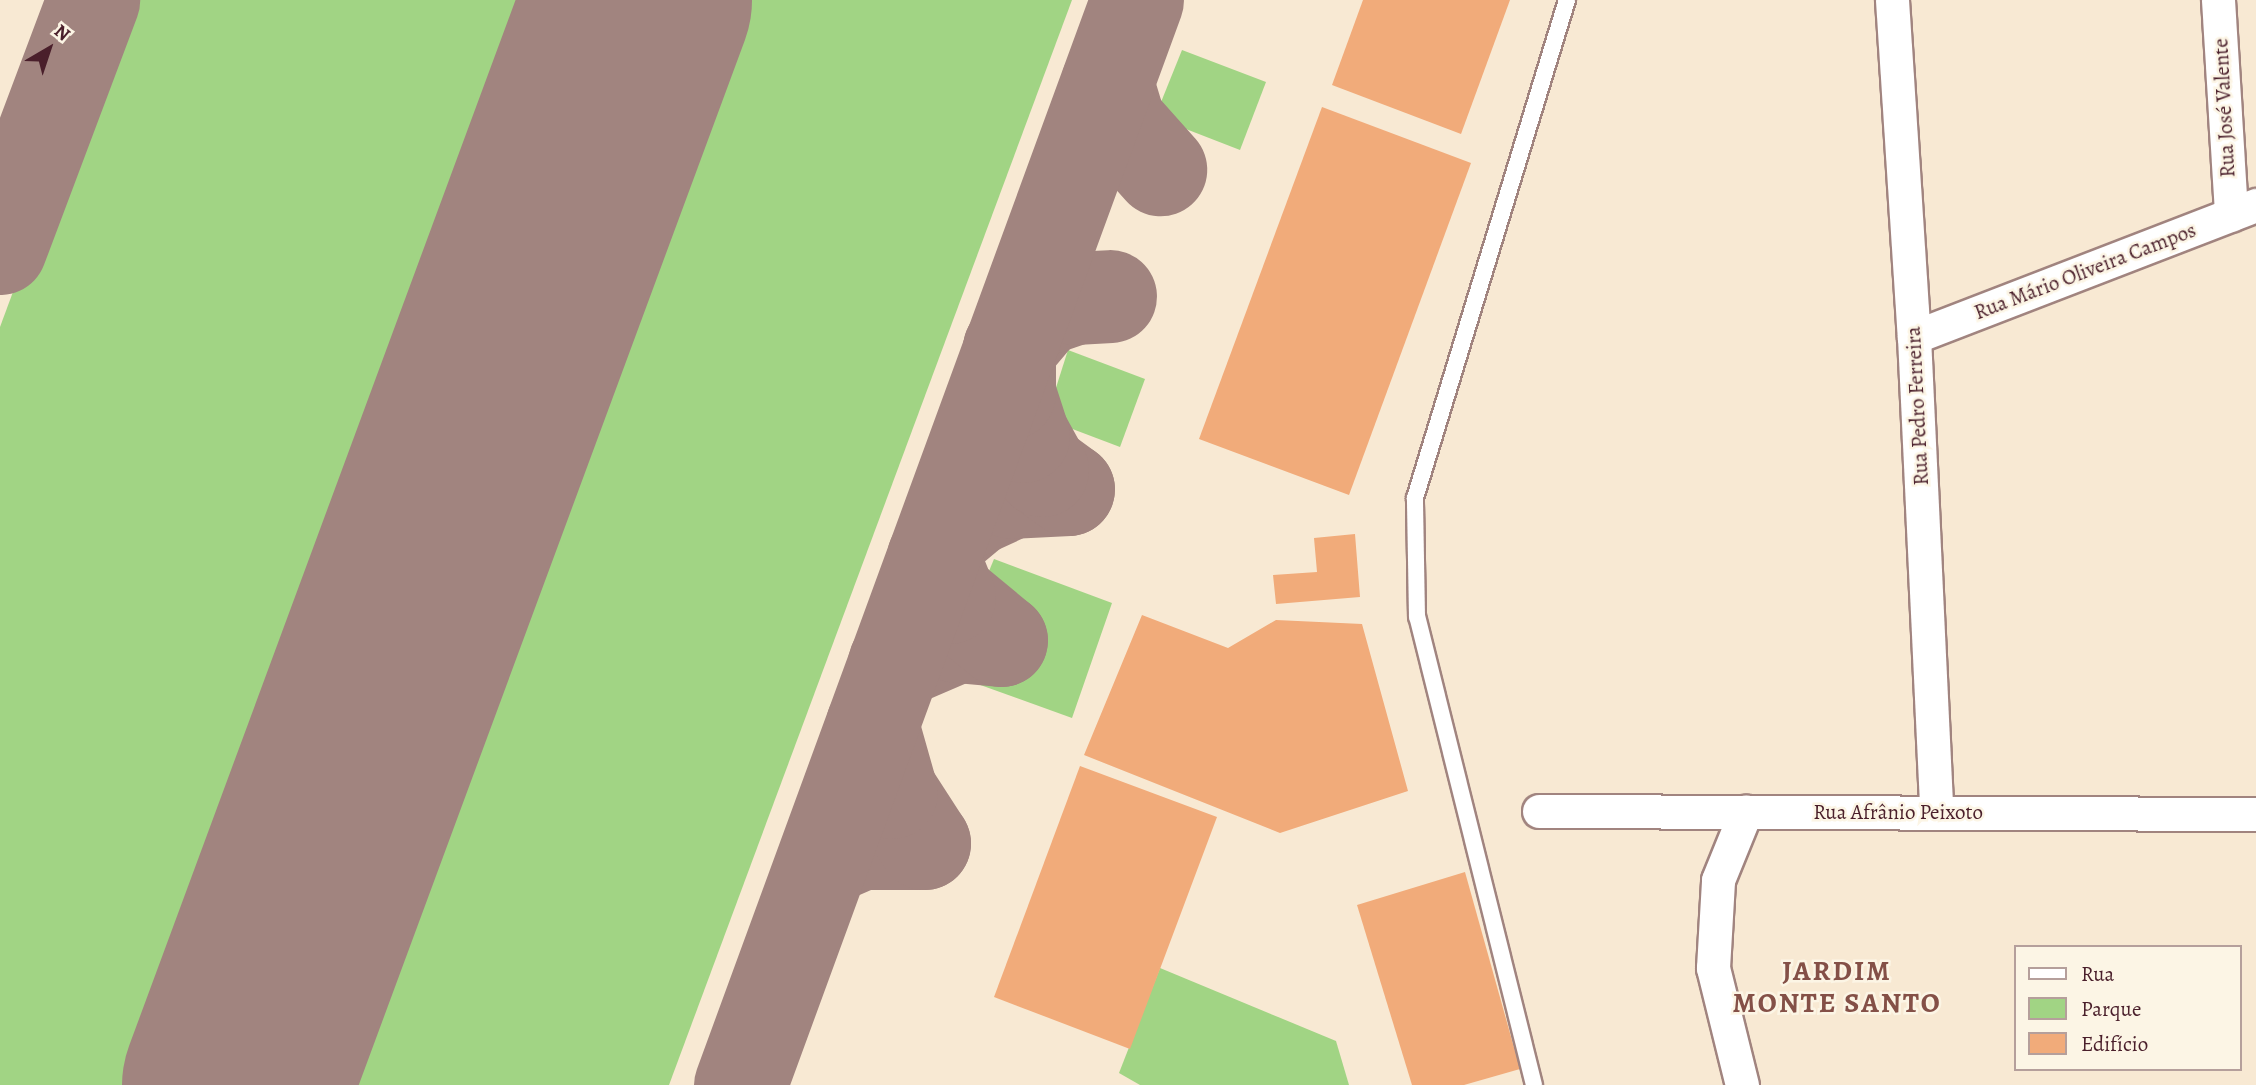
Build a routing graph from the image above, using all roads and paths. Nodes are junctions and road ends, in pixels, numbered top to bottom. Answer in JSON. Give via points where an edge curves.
{"nodes":[{"id":1,"x":1567,"y":0,"type":"edge"},
{"id":2,"x":1892,"y":0,"type":"edge"},
{"id":3,"x":2218,"y":0,"type":"edge"},
{"id":4,"x":2244,"y":210,"type":"edge"},
{"id":5,"x":1914,"y":337,"type":"junction"},
{"id":6,"x":1539,"y":811,"type":"dead end"},
{"id":7,"x":1746,"y":811,"type":"junction"},
{"id":8,"x":1936,"y":812,"type":"junction"},
{"id":9,"x":2256,"y":814,"type":"edge"},
{"id":10,"x":1534,"y":1085,"type":"edge"},
{"id":11,"x":1742,"y":1085,"type":"edge"}],
"edges":[{"from":1,"to":10,"type":"lane","via":[[1416,498],[1417,617]]},
{"from":2,"to":5,"type":"street","name":"Rua Pedro Ferreira"},
{"from":3,"to":4,"type":"street","name":"Rua José Valente"},
{"from":4,"to":5,"type":"street","name":"Rua Mário Oliveira Campos"},
{"from":5,"to":8,"type":"street","name":"Rua Pedro Ferreira"},
{"from":6,"to":7,"type":"street","name":"Rua Afrânio Peixoto"},
{"from":7,"to":8,"type":"street","name":"Rua Afrânio Peixoto"},
{"from":7,"to":11,"type":"street","via":[[1718,880],[1713,968]]},
{"from":8,"to":9,"type":"street","name":"Rua Afrânio Peixoto"}]}
